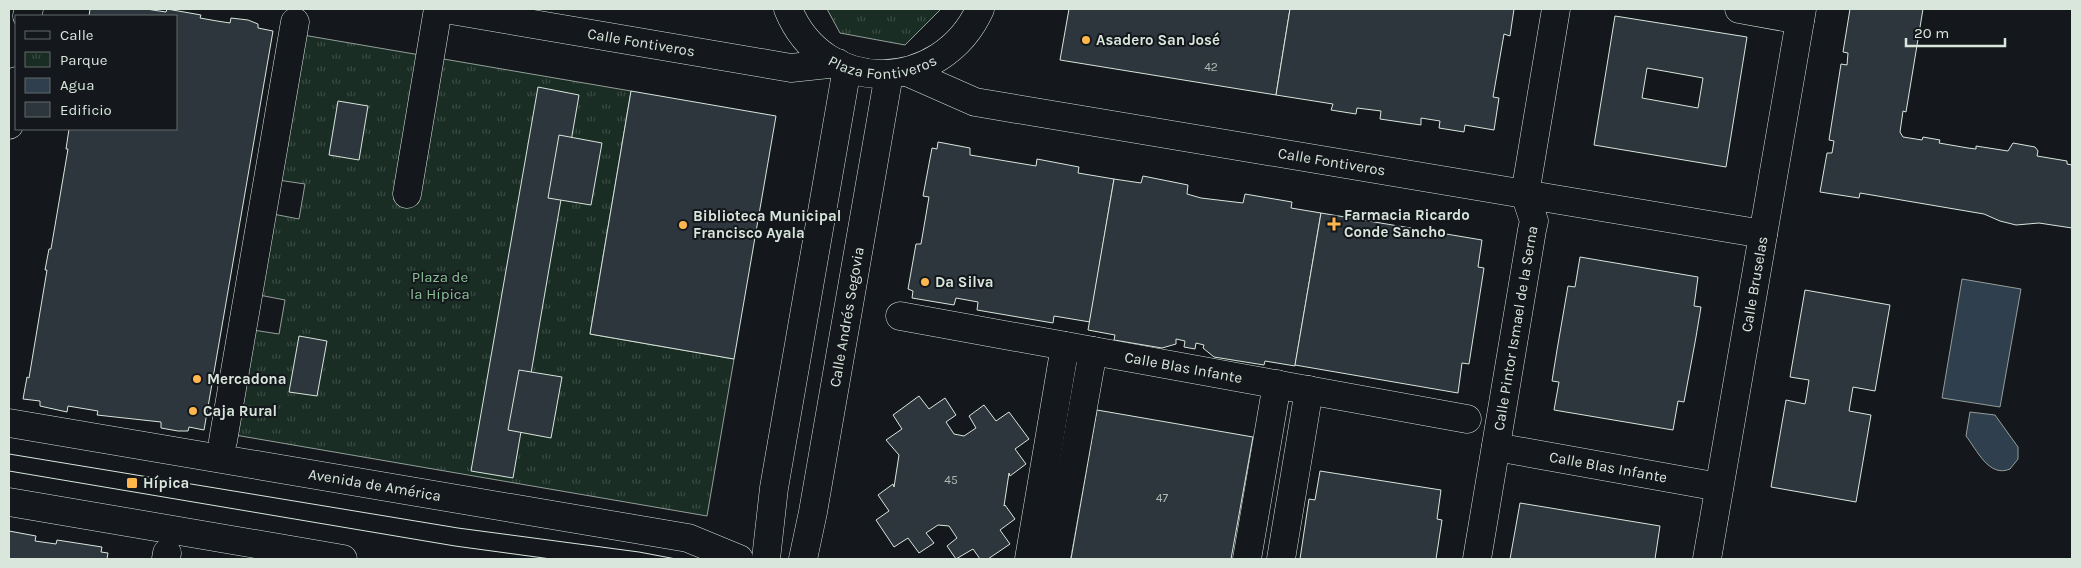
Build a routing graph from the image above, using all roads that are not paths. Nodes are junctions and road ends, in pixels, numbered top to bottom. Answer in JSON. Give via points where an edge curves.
{"nodes":[{"id":1,"x":438,"y":9,"type":"edge"},
{"id":2,"x":445,"y":9,"type":"edge"},
{"id":3,"x":788,"y":9,"type":"edge"},
{"id":4,"x":980,"y":9,"type":"edge"},
{"id":5,"x":1556,"y":9,"type":"edge"},
{"id":6,"x":1739,"y":9,"type":"edge"},
{"id":7,"x":1801,"y":14,"type":"edge"},
{"id":8,"x":295,"y":22,"type":"dead end"},
{"id":9,"x":842,"y":66,"type":"junction"},
{"id":10,"x":898,"y":73,"type":"junction"},
{"id":11,"x":15,"y":87,"type":"edge"},
{"id":12,"x":9,"y":125,"type":"edge"},
{"id":13,"x":407,"y":194,"type":"dead end"},
{"id":14,"x":1525,"y":194,"type":"junction"},
{"id":15,"x":1763,"y":234,"type":"junction"},
{"id":16,"x":900,"y":316,"type":"dead end"},
{"id":17,"x":1065,"y":346,"type":"junction"},
{"id":18,"x":1093,"y":351,"type":"junction"},
{"id":19,"x":1277,"y":384,"type":"junction"},
{"id":20,"x":1309,"y":390,"type":"junction"},
{"id":21,"x":1467,"y":419,"type":"dead end"},
{"id":22,"x":9,"y":423,"type":"edge"},
{"id":23,"x":223,"y":441,"type":"dead end"},
{"id":24,"x":1496,"y":447,"type":"junction"},
{"id":25,"x":1720,"y":487,"type":"junction"},
{"id":26,"x":9,"y":502,"type":"edge"},
{"id":27,"x":769,"y":520,"type":"junction"},
{"id":28,"x":733,"y":556,"type":"edge"},
{"id":29,"x":343,"y":559,"type":"edge"},
{"id":30,"x":766,"y":559,"type":"edge"},
{"id":31,"x":803,"y":559,"type":"edge"},
{"id":32,"x":1029,"y":559,"type":"edge"},
{"id":33,"x":1056,"y":559,"type":"edge"},
{"id":34,"x":1247,"y":559,"type":"edge"},
{"id":35,"x":1281,"y":559,"type":"edge"},
{"id":36,"x":1477,"y":559,"type":"edge"},
{"id":37,"x":1707,"y":559,"type":"edge"}],
"edges":[{"from":1,"to":13,"type":"street"},
{"from":2,"to":9,"type":"street","name":"Calle Fontiveros","via":[[791,68]]},
{"from":3,"to":9,"type":"street","name":"Plaza Fontiveros","via":[[804,37]]},
{"from":4,"to":10,"type":"street","name":"Plaza Fontiveros","via":[[958,43],[928,64]]},
{"from":5,"to":14,"type":"street","name":"Calle Pintor Ismael de la Serna"},
{"from":6,"to":7,"type":"street"},
{"from":7,"to":15,"type":"street","name":"Calle Bruselas"},
{"from":8,"to":23,"type":"street"},
{"from":9,"to":10,"type":"street","name":"Plaza Fontiveros","via":[[860,72]]},
{"from":9,"to":27,"type":"street"},
{"from":10,"to":14,"type":"street","name":"Calle Fontiveros","via":[[975,102]]},
{"from":10,"to":31,"type":"street","name":"Calle Andrés Segovia"},
{"from":11,"to":12,"type":"street"},
{"from":14,"to":15,"type":"street","name":"Calle Fontiveros"},
{"from":14,"to":24,"type":"street","name":"Calle Pintor Ismael de la Serna","via":[[1534,221]]},
{"from":15,"to":25,"type":"street","name":"Calle Bruselas"},
{"from":16,"to":17,"type":"street","name":"Calle Blas Infante"},
{"from":17,"to":18,"type":"street","name":"Calle Blas Infante"},
{"from":17,"to":32,"type":"street"},
{"from":18,"to":19,"type":"street","name":"Calle Blas Infante"},
{"from":18,"to":33,"type":"street"},
{"from":19,"to":20,"type":"street","name":"Calle Blas Infante"},
{"from":19,"to":34,"type":"street"},
{"from":20,"to":21,"type":"street","name":"Calle Blas Infante"},
{"from":20,"to":35,"type":"street"},
{"from":22,"to":28,"type":"street","name":"Avenida de América","via":[[688,538]]},
{"from":24,"to":25,"type":"street","name":"Calle Blas Infante"},
{"from":24,"to":36,"type":"street","name":"Calle Pintor Ismael de la Serna"},
{"from":25,"to":37,"type":"street","name":"Calle Bruselas"},
{"from":26,"to":29,"type":"street"},
{"from":27,"to":28,"type":"street"},
{"from":27,"to":30,"type":"street"}]}
